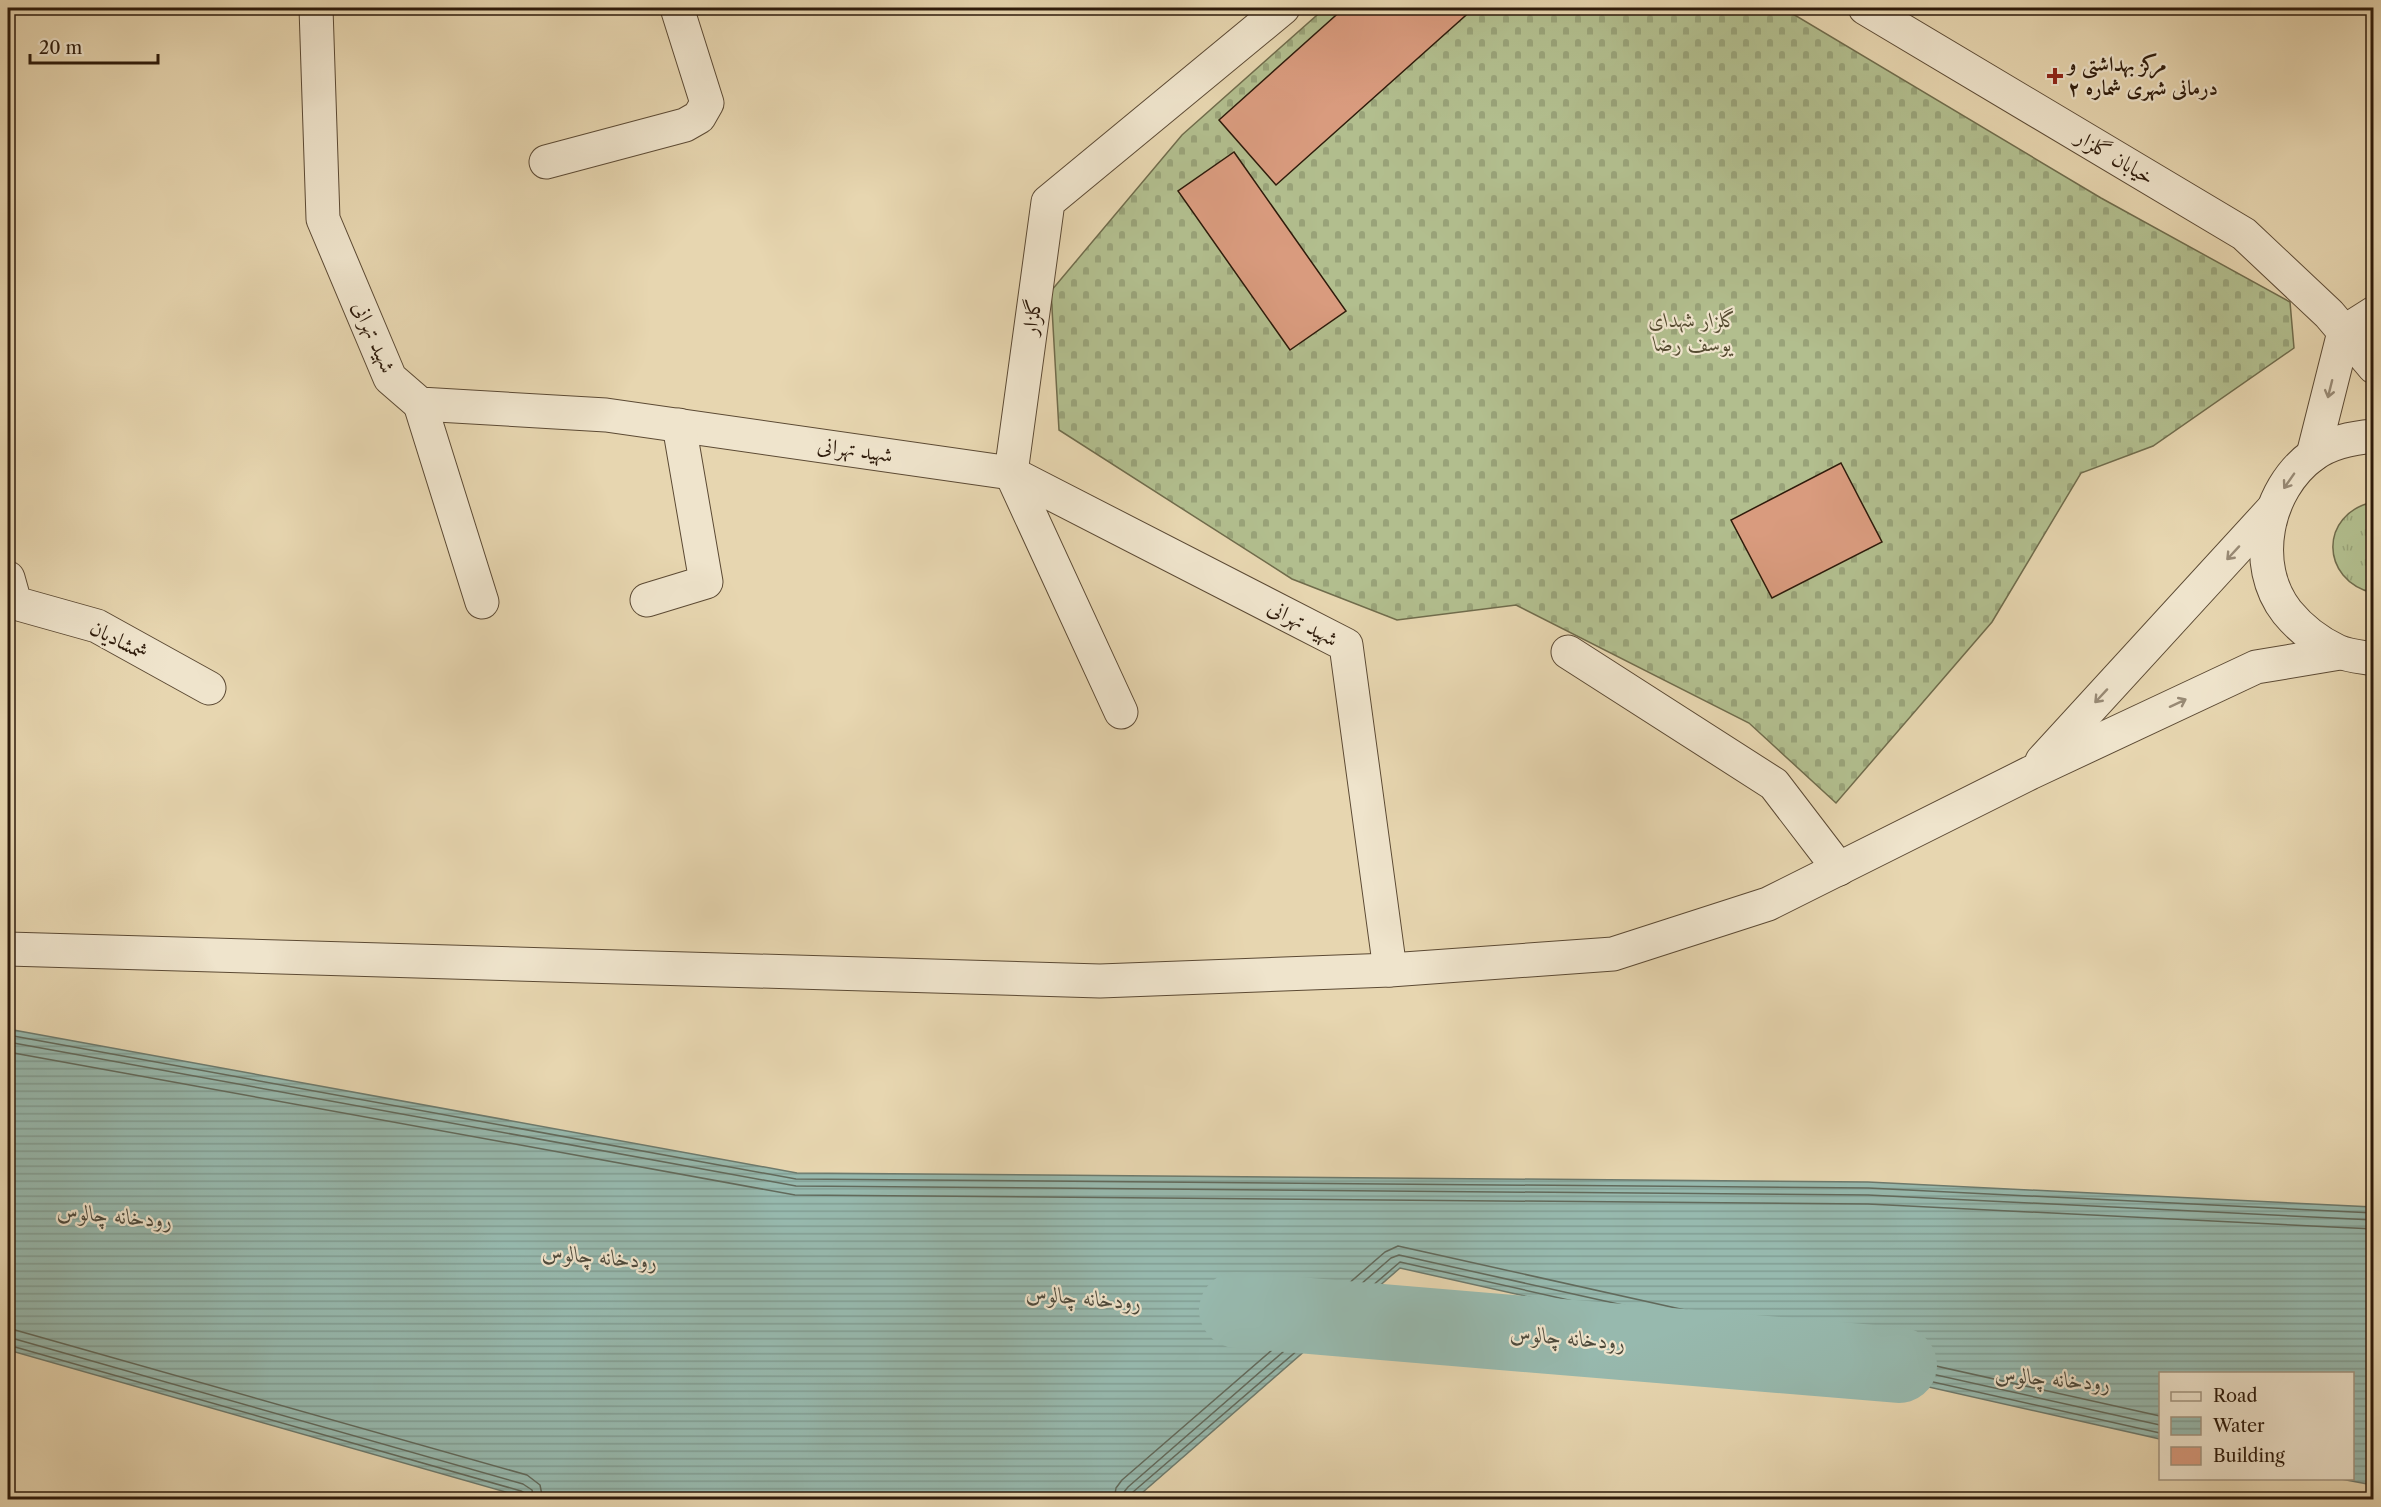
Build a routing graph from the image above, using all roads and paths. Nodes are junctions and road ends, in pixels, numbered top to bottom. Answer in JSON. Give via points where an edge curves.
{"nodes":[{"id":1,"x":316,"y":8,"type":"edge"},
{"id":2,"x":677,"y":8,"type":"edge"},
{"id":3,"x":1283,"y":8,"type":"edge"},
{"id":4,"x":1865,"y":8,"type":"edge"},
{"id":5,"x":546,"y":162,"type":"dead end"},
{"id":6,"x":2373,"y":313,"type":"edge"},
{"id":7,"x":2344,"y":332,"type":"junction"},
{"id":8,"x":2373,"y":367,"type":"edge"},
{"id":9,"x":420,"y":404,"type":"junction"},
{"id":10,"x":679,"y":425,"type":"junction"},
{"id":11,"x":2373,"y":436,"type":"edge"},
{"id":12,"x":2313,"y":455,"type":"junction"},
{"id":13,"x":1011,"y":473,"type":"junction"},
{"id":14,"x":2272,"y":510,"type":"junction"},
{"id":15,"x":8,"y":578,"type":"edge"},
{"id":16,"x":647,"y":600,"type":"dead end"},
{"id":17,"x":482,"y":602,"type":"dead end"},
{"id":18,"x":1568,"y":652,"type":"dead end"},
{"id":19,"x":2340,"y":653,"type":"junction"},
{"id":20,"x":2373,"y":659,"type":"edge"},
{"id":21,"x":209,"y":688,"type":"dead end"},
{"id":22,"x":1121,"y":712,"type":"dead end"},
{"id":23,"x":2030,"y":773,"type":"junction"},
{"id":24,"x":1839,"y":869,"type":"junction"},
{"id":25,"x":8,"y":949,"type":"edge"},
{"id":26,"x":1390,"y":970,"type":"junction"}],
"edges":[{"from":1,"to":9,"type":"street","name":"شهید تهرانی","via":[[323,219],[390,378]]},
{"from":2,"to":5,"type":"street","via":[[707,103],[699,117],[685,125]]},
{"from":3,"to":13,"type":"street","name":"گلزار","via":[[1048,202]]},
{"from":4,"to":7,"type":"street","name":"خیابان گلزار","via":[[2244,234]]},
{"from":6,"to":7,"type":"street"},
{"from":7,"to":8,"type":"street","name":"خیابان گلزار"},
{"from":7,"to":12,"type":"street","one_way":true},
{"from":9,"to":10,"type":"street","name":"شهید تهرانی","via":[[606,415]]},
{"from":9,"to":17,"type":"street"},
{"from":10,"to":13,"type":"street","name":"شهید تهرانی"},
{"from":10,"to":16,"type":"street","via":[[706,582]]},
{"from":11,"to":12,"type":"street","via":[[2348,439]]},
{"from":12,"to":14,"type":"street","one_way":true,"via":[[2289,479]]},
{"from":13,"to":22,"type":"street"},
{"from":13,"to":26,"type":"street","name":"شهید تهرانی","via":[[1346,645]]},
{"from":14,"to":19,"type":"street","via":[[2266,544],[2270,579],[2286,610],[2310,635]]},
{"from":14,"to":23,"type":"street","one_way":true},
{"from":15,"to":21,"type":"street","name":"شمشادیان","via":[[15,603],[97,626]]},
{"from":18,"to":24,"type":"street","via":[[1774,784]]},
{"from":19,"to":20,"type":"street"},
{"from":23,"to":19,"type":"street","one_way":true,"via":[[2256,667]]},
{"from":23,"to":24,"type":"street"},
{"from":24,"to":26,"type":"street","via":[[1768,904],[1613,954]]},
{"from":25,"to":26,"type":"street","via":[[1100,981]]}]}
